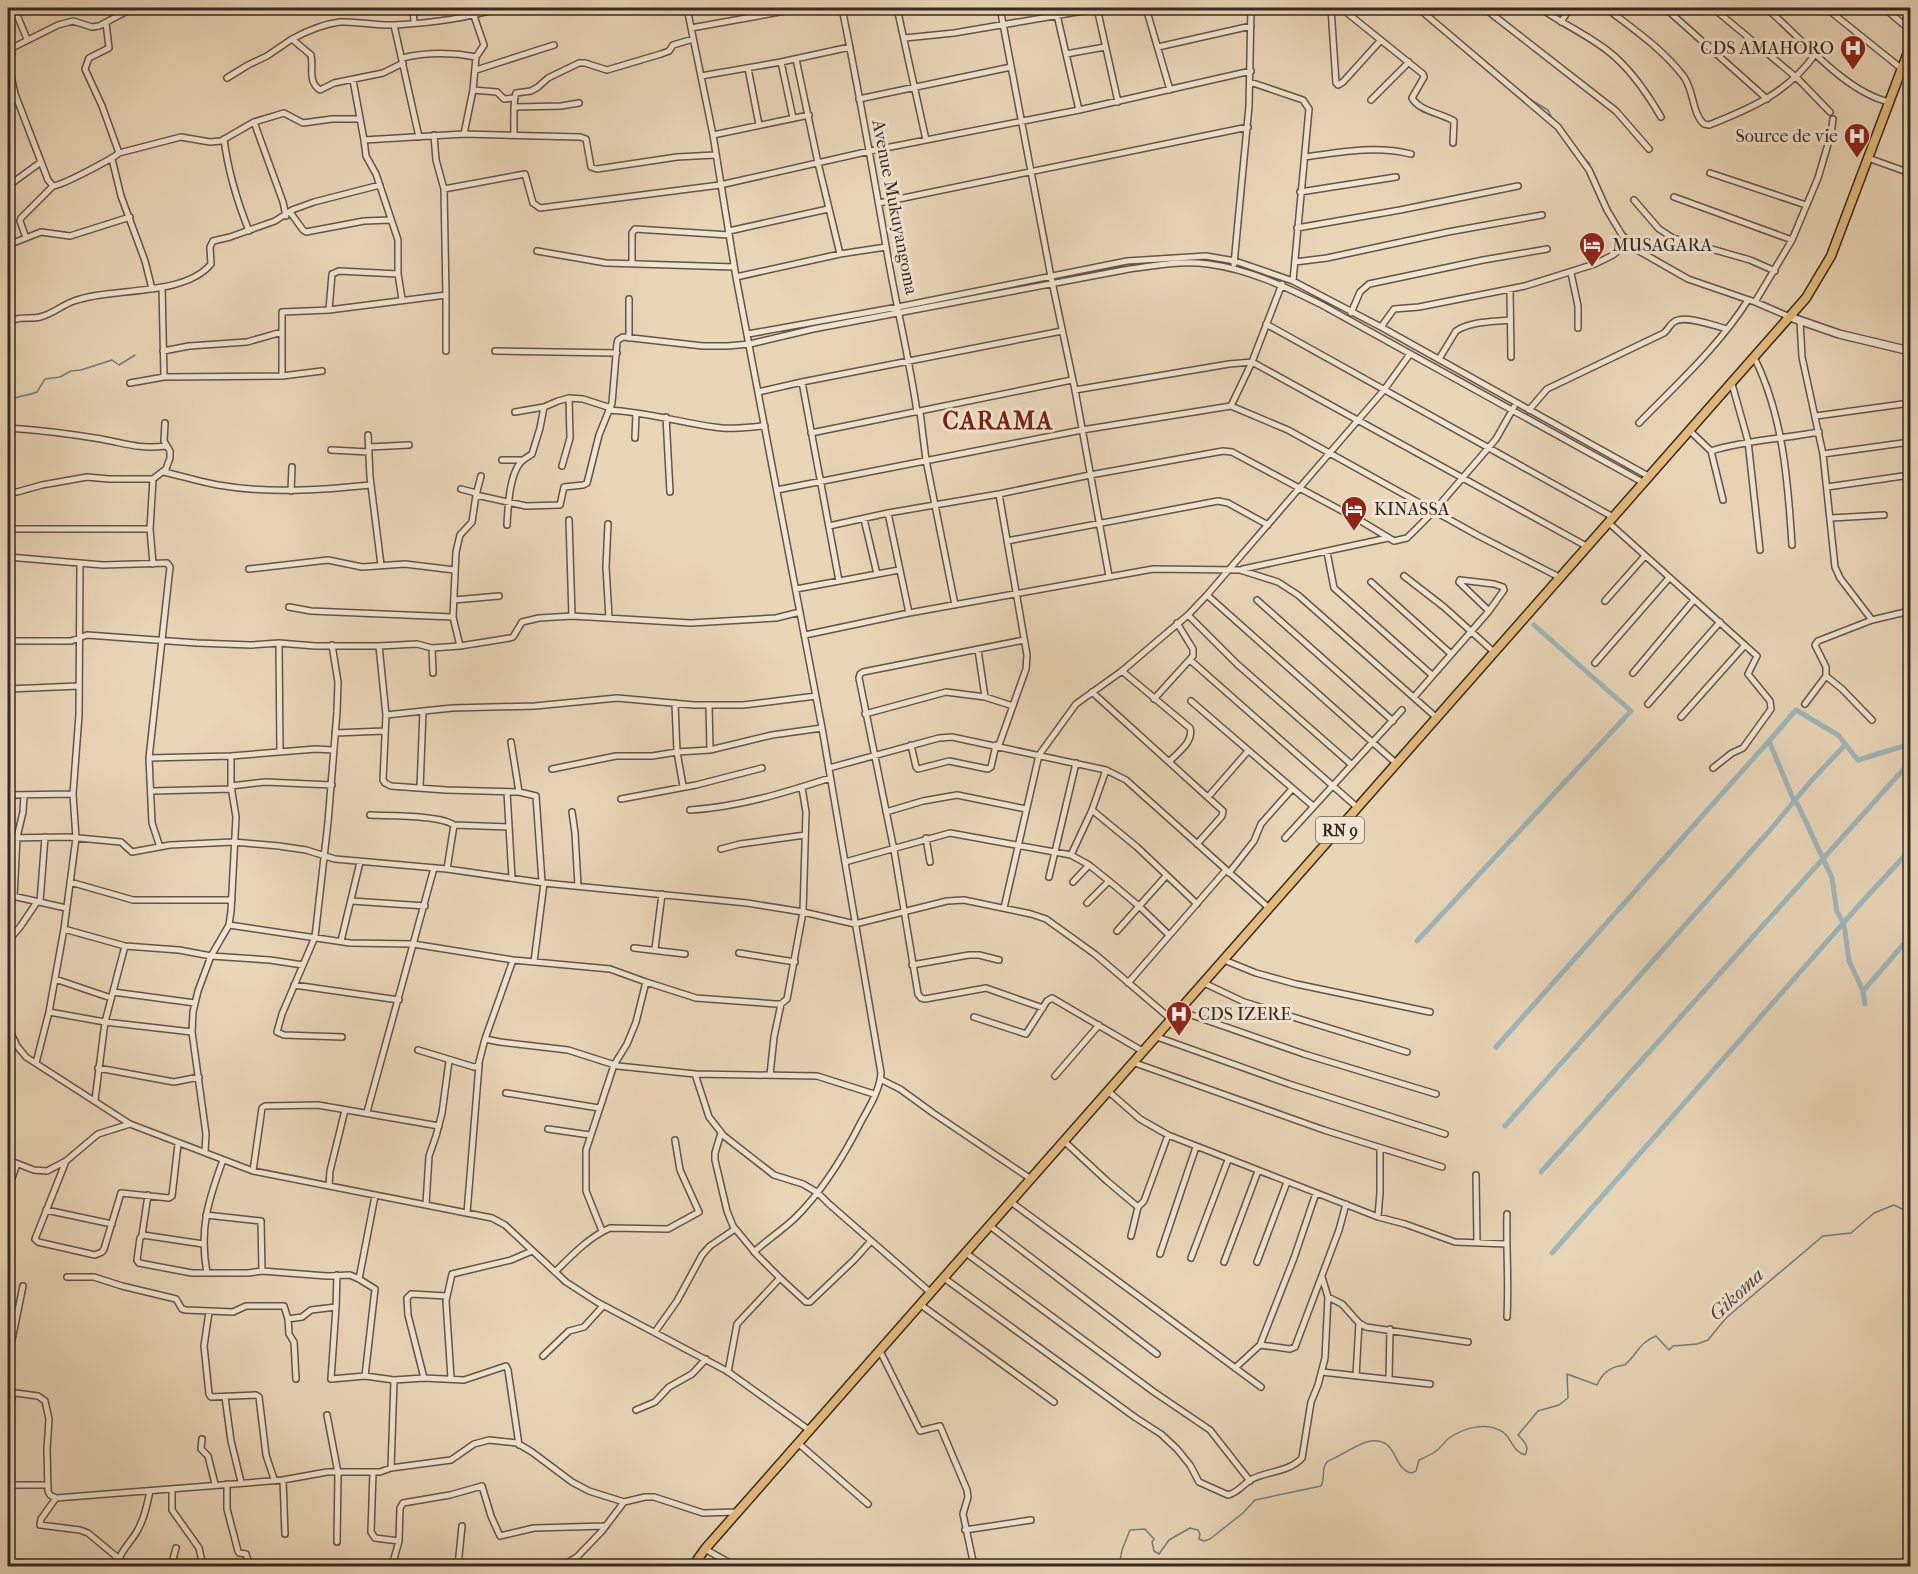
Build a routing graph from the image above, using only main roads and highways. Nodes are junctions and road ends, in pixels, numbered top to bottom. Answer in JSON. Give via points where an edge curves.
{"nodes":[{"id":1,"x":1911,"y":47,"type":"edge"},
{"id":2,"x":693,"y":1566,"type":"edge"}],
"edges":[{"from":1,"to":2,"type":"main road","number":"RN 9","via":[[1831,256],[1816,284],[1790,317]]}]}
